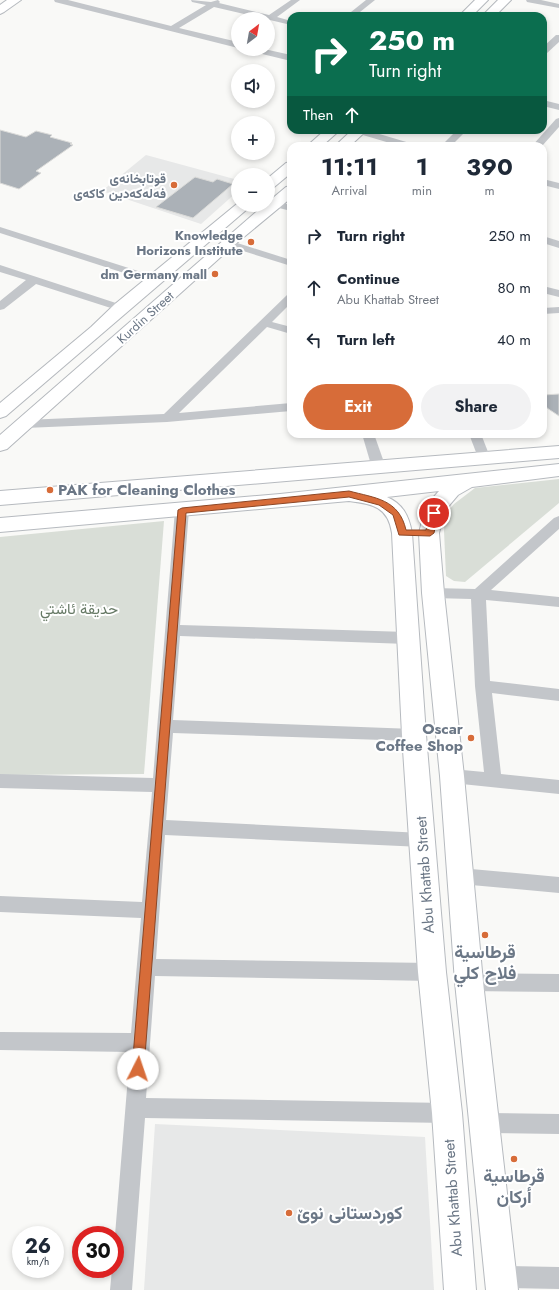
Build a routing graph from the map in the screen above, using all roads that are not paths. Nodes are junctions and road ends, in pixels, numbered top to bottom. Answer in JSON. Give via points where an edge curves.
{"nodes":[{"id":1,"x":15,"y":0,"type":"edge"},
{"id":2,"x":58,"y":0,"type":"edge"},
{"id":3,"x":195,"y":0,"type":"edge"},
{"id":4,"x":296,"y":0,"type":"edge"},
{"id":5,"x":371,"y":0,"type":"edge"},
{"id":6,"x":482,"y":0,"type":"edge"},
{"id":7,"x":505,"y":0,"type":"edge"},
{"id":8,"x":530,"y":0,"type":"edge"},
{"id":9,"x":215,"y":2,"type":"edge"},
{"id":10,"x":559,"y":6,"type":"edge"},
{"id":11,"x":0,"y":10,"type":"edge"},
{"id":12,"x":249,"y":12,"type":"edge"},
{"id":13,"x":355,"y":12,"type":"edge"},
{"id":14,"x":469,"y":12,"type":"edge"},
{"id":15,"x":492,"y":12,"type":"edge"},
{"id":16,"x":275,"y":15,"type":"edge"},
{"id":17,"x":275,"y":19,"type":"edge"},
{"id":18,"x":287,"y":22,"type":"edge"},
{"id":19,"x":171,"y":29,"type":"junction"},
{"id":20,"x":559,"y":37,"type":"edge"},
{"id":21,"x":231,"y":43,"type":"edge"},
{"id":22,"x":547,"y":48,"type":"edge"},
{"id":23,"x":275,"y":54,"type":"edge"},
{"id":24,"x":287,"y":57,"type":"edge"},
{"id":25,"x":547,"y":104,"type":"edge"},
{"id":26,"x":559,"y":107,"type":"edge"},
{"id":27,"x":559,"y":121,"type":"edge"},
{"id":28,"x":328,"y":134,"type":"edge"},
{"id":29,"x":356,"y":134,"type":"edge"},
{"id":30,"x":369,"y":134,"type":"edge"},
{"id":31,"x":458,"y":134,"type":"edge"},
{"id":32,"x":319,"y":142,"type":"edge"},
{"id":33,"x":347,"y":142,"type":"edge"},
{"id":34,"x":396,"y":142,"type":"edge"},
{"id":35,"x":450,"y":142,"type":"edge"},
{"id":36,"x":541,"y":142,"type":"edge"},
{"id":37,"x":287,"y":169,"type":"edge"},
{"id":38,"x":275,"y":179,"type":"edge"},
{"id":39,"x":547,"y":183,"type":"edge"},
{"id":40,"x":559,"y":186,"type":"edge"},
{"id":41,"x":283,"y":206,"type":"edge"},
{"id":42,"x":237,"y":212,"type":"edge"},
{"id":43,"x":0,"y":230,"type":"edge"},
{"id":44,"x":547,"y":240,"type":"edge"},
{"id":45,"x":228,"y":243,"type":"junction"},
{"id":46,"x":559,"y":245,"type":"edge"},
{"id":47,"x":287,"y":262,"type":"edge"},
{"id":48,"x":0,"y":268,"type":"edge"},
{"id":49,"x":35,"y":279,"type":"junction"},
{"id":50,"x":156,"y":280,"type":"junction"},
{"id":51,"x":547,"y":290,"type":"edge"},
{"id":52,"x":559,"y":294,"type":"edge"},
{"id":53,"x":287,"y":301,"type":"edge"},
{"id":54,"x":0,"y":306,"type":"edge"},
{"id":55,"x":121,"y":308,"type":"junction"},
{"id":56,"x":559,"y":310,"type":"edge"},
{"id":57,"x":547,"y":311,"type":"edge"},
{"id":58,"x":265,"y":323,"type":"junction"},
{"id":59,"x":287,"y":330,"type":"edge"},
{"id":60,"x":97,"y":331,"type":"junction"},
{"id":61,"x":122,"y":338,"type":"junction"},
{"id":62,"x":287,"y":407,"type":"edge"},
{"id":63,"x":0,"y":412,"type":"edge"},
{"id":64,"x":167,"y":418,"type":"junction"},
{"id":65,"x":25,"y":424,"type":"junction"},
{"id":66,"x":369,"y":438,"type":"edge"},
{"id":67,"x":477,"y":438,"type":"edge"},
{"id":68,"x":0,"y":445,"type":"edge"},
{"id":69,"x":559,"y":452,"type":"edge"},
{"id":70,"x":484,"y":457,"type":"junction"},
{"id":71,"x":380,"y":468,"type":"junction"},
{"id":72,"x":559,"y":470,"type":"edge"},
{"id":73,"x":466,"y":482,"type":"junction"},
{"id":74,"x":349,"y":494,"type":"junction"},
{"id":75,"x":0,"y":498,"type":"edge"},
{"id":76,"x":182,"y":510,"type":"junction"},
{"id":77,"x":559,"y":522,"type":"edge"},
{"id":78,"x":0,"y":525,"type":"edge"},
{"id":79,"x":402,"y":533,"type":"junction"},
{"id":80,"x":430,"y":533,"type":"junction"},
{"id":81,"x":433,"y":594,"type":"junction"},
{"id":82,"x":478,"y":594,"type":"junction"},
{"id":83,"x":559,"y":602,"type":"edge"},
{"id":84,"x":173,"y":630,"type":"junction"},
{"id":85,"x":407,"y":638,"type":"junction"},
{"id":86,"x":483,"y":686,"type":"junction"},
{"id":87,"x":559,"y":695,"type":"edge"},
{"id":88,"x":165,"y":726,"type":"junction"},
{"id":89,"x":414,"y":735,"type":"junction"},
{"id":90,"x":452,"y":776,"type":"junction"},
{"id":91,"x":493,"y":780,"type":"junction"},
{"id":92,"x":0,"y":781,"type":"edge"},
{"id":93,"x":160,"y":785,"type":"junction"},
{"id":94,"x":559,"y":787,"type":"edge"},
{"id":95,"x":157,"y":827,"type":"junction"},
{"id":96,"x":422,"y":840,"type":"junction"},
{"id":97,"x":460,"y":876,"type":"junction"},
{"id":98,"x":559,"y":885,"type":"edge"},
{"id":99,"x":0,"y":904,"type":"edge"},
{"id":100,"x":151,"y":910,"type":"junction"},
{"id":101,"x":146,"y":967,"type":"junction"},
{"id":102,"x":432,"y":972,"type":"junction"},
{"id":103,"x":469,"y":982,"type":"junction"},
{"id":104,"x":559,"y":983,"type":"edge"},
{"id":105,"x":0,"y":1041,"type":"edge"},
{"id":106,"x":140,"y":1043,"type":"junction"},
{"id":107,"x":135,"y":1108,"type":"junction"},
{"id":108,"x":446,"y":1113,"type":"junction"},
{"id":109,"x":485,"y":1123,"type":"junction"},
{"id":110,"x":559,"y":1124,"type":"edge"},
{"id":111,"x":559,"y":1278,"type":"edge"},
{"id":112,"x":501,"y":1284,"type":"edge"},
{"id":113,"x":121,"y":1290,"type":"edge"},
{"id":114,"x":460,"y":1290,"type":"edge"}],
"edges":[{"from":1,"to":11,"type":"main road"},
{"from":2,"to":19,"type":"street"},
{"from":3,"to":9,"type":"street"},
{"from":4,"to":16,"type":"street"},
{"from":5,"to":13,"type":"street"},
{"from":6,"to":14,"type":"main road"},
{"from":7,"to":15,"type":"main road"},
{"from":8,"to":10,"type":"street"},
{"from":9,"to":12,"type":"street"},
{"from":9,"to":19,"type":"street"},
{"from":17,"to":18,"type":"street"},
{"from":19,"to":21,"type":"street"},
{"from":20,"to":22,"type":"street"},
{"from":23,"to":24,"type":"street"},
{"from":25,"to":26,"type":"street"},
{"from":27,"to":36,"type":"street"},
{"from":28,"to":32,"type":"main road"},
{"from":29,"to":33,"type":"main road"},
{"from":30,"to":34,"type":"street"},
{"from":31,"to":35,"type":"street"},
{"from":37,"to":38,"type":"main road"},
{"from":39,"to":40,"type":"street"},
{"from":41,"to":45,"type":"main road","name":"Kurdin Street"},
{"from":42,"to":50,"type":"main road","name":"Kurdin Street"},
{"from":43,"to":50,"type":"street"},
{"from":44,"to":46,"type":"street"},
{"from":45,"to":47,"type":"street"},
{"from":45,"to":61,"type":"main road","name":"Kurdin Street"},
{"from":48,"to":49,"type":"street"},
{"from":49,"to":54,"type":"street"},
{"from":49,"to":55,"type":"street"},
{"from":50,"to":55,"type":"main road","name":"Kurdin Street"},
{"from":51,"to":52,"type":"street"},
{"from":53,"to":58,"type":"street"},
{"from":55,"to":60,"type":"main road","name":"Kurdin Street"},
{"from":56,"to":57,"type":"street"},
{"from":58,"to":59,"type":"street"},
{"from":58,"to":64,"type":"street"},
{"from":60,"to":61,"type":"main road"},
{"from":60,"to":63,"type":"main road","name":"Kurdin Street"},
{"from":61,"to":65,"type":"main road","name":"Kurdin Street"},
{"from":62,"to":64,"type":"street"},
{"from":64,"to":65,"type":"street"},
{"from":65,"to":68,"type":"main road","name":"Kurdin Street"},
{"from":66,"to":71,"type":"street"},
{"from":67,"to":70,"type":"street"},
{"from":69,"to":70,"type":"main road"},
{"from":70,"to":71,"type":"main road"},
{"from":71,"to":75,"type":"main road"},
{"from":72,"to":73,"type":"main road"},
{"from":73,"to":74,"type":"main road"},
{"from":73,"to":80,"type":"main road","via":[[451,490],[439,504],[434,513]]},
{"from":74,"to":76,"type":"main road"},
{"from":74,"to":79,"type":"main road","name":"Abu Khattab Street","via":[[370,498],[392,509],[400,520]]},
{"from":76,"to":78,"type":"main road"},
{"from":76,"to":84,"type":"street"},
{"from":77,"to":82,"type":"street"},
{"from":79,"to":80,"type":"main road"},
{"from":79,"to":85,"type":"main road","name":"Abu Khattab Street"},
{"from":80,"to":81,"type":"main road"},
{"from":81,"to":82,"type":"street"},
{"from":81,"to":90,"type":"main road"},
{"from":82,"to":83,"type":"street"},
{"from":82,"to":86,"type":"street"},
{"from":84,"to":85,"type":"street"},
{"from":84,"to":88,"type":"street"},
{"from":85,"to":89,"type":"main road","name":"Abu Khattab Street"},
{"from":86,"to":87,"type":"street"},
{"from":86,"to":91,"type":"street"},
{"from":88,"to":89,"type":"street"},
{"from":88,"to":93,"type":"street"},
{"from":89,"to":96,"type":"main road","name":"Abu Khattab Street"},
{"from":90,"to":91,"type":"street"},
{"from":90,"to":97,"type":"main road"},
{"from":91,"to":94,"type":"street"},
{"from":92,"to":93,"type":"street"},
{"from":93,"to":95,"type":"street"},
{"from":95,"to":96,"type":"street"},
{"from":95,"to":100,"type":"street"},
{"from":96,"to":102,"type":"main road","name":"Abu Khattab Street"},
{"from":97,"to":98,"type":"street"},
{"from":97,"to":103,"type":"main road"},
{"from":99,"to":100,"type":"street"},
{"from":100,"to":101,"type":"street"},
{"from":101,"to":102,"type":"street"},
{"from":101,"to":106,"type":"street"},
{"from":102,"to":108,"type":"main road","name":"Abu Khattab Street"},
{"from":103,"to":104,"type":"street"},
{"from":103,"to":109,"type":"main road"},
{"from":105,"to":106,"type":"street"},
{"from":106,"to":107,"type":"street"},
{"from":107,"to":108,"type":"street"},
{"from":107,"to":113,"type":"street"},
{"from":108,"to":114,"type":"main road","name":"Abu Khattab Street"},
{"from":109,"to":110,"type":"street"},
{"from":109,"to":112,"type":"main road"},
{"from":111,"to":112,"type":"street"}]}
